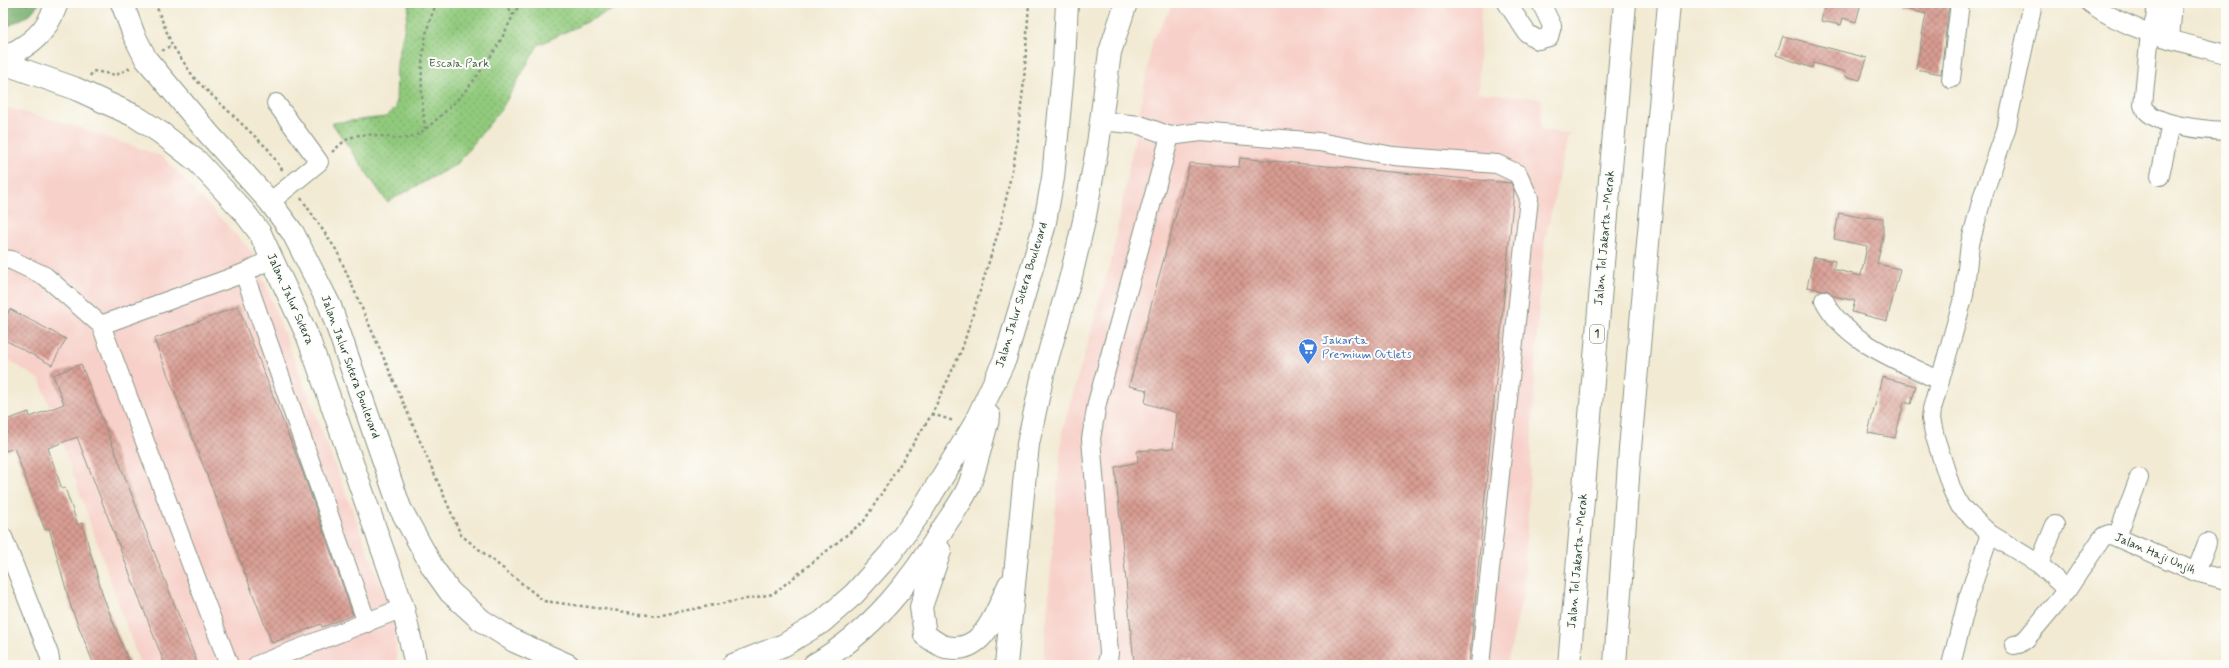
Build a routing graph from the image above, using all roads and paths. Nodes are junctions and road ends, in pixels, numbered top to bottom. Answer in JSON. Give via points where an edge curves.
{"nodes":[{"id":1,"x":57,"y":3,"type":"edge"},
{"id":2,"x":122,"y":3,"type":"edge"},
{"id":3,"x":155,"y":3,"type":"edge"},
{"id":4,"x":437,"y":3,"type":"edge"},
{"id":5,"x":506,"y":3,"type":"edge"},
{"id":6,"x":521,"y":3,"type":"edge"},
{"id":7,"x":1028,"y":3,"type":"edge"},
{"id":8,"x":1067,"y":3,"type":"edge"},
{"id":9,"x":1126,"y":3,"type":"edge"},
{"id":10,"x":1507,"y":3,"type":"edge"},
{"id":11,"x":1541,"y":3,"type":"edge"},
{"id":12,"x":1625,"y":3,"type":"edge"},
{"id":13,"x":1669,"y":3,"type":"edge"},
{"id":14,"x":1960,"y":3,"type":"edge"},
{"id":15,"x":2033,"y":3,"type":"edge"},
{"id":16,"x":2090,"y":3,"type":"edge"},
{"id":17,"x":2157,"y":3,"type":"edge"},
{"id":18,"x":2173,"y":3,"type":"edge"},
{"id":19,"x":513,"y":15,"type":"junction"},
{"id":20,"x":2150,"y":33,"type":"junction"},
{"id":21,"x":2170,"y":39,"type":"junction"},
{"id":22,"x":2226,"y":54,"type":"edge"},
{"id":23,"x":3,"y":59,"type":"edge"},
{"id":24,"x":146,"y":59,"type":"junction"},
{"id":25,"x":3,"y":63,"type":"edge"},
{"id":26,"x":1951,"y":79,"type":"dead end"},
{"id":27,"x":83,"y":92,"type":"junction"},
{"id":28,"x":276,"y":103,"type":"dead end"},
{"id":29,"x":1101,"y":121,"type":"junction"},
{"id":30,"x":2171,"y":124,"type":"junction"},
{"id":31,"x":426,"y":129,"type":"junction"},
{"id":32,"x":2226,"y":132,"type":"edge"},
{"id":33,"x":1170,"y":136,"type":"junction"},
{"id":34,"x":319,"y":162,"type":"junction"},
{"id":35,"x":2160,"y":176,"type":"dead end"},
{"id":36,"x":292,"y":184,"type":"junction"},
{"id":37,"x":270,"y":202,"type":"junction"},
{"id":38,"x":273,"y":258,"type":"junction"},
{"id":39,"x":3,"y":259,"type":"edge"},
{"id":40,"x":244,"y":272,"type":"junction"},
{"id":41,"x":1824,"y":300,"type":"dead end"},
{"id":42,"x":101,"y":325,"type":"junction"},
{"id":43,"x":1005,"y":359,"type":"junction"},
{"id":44,"x":1940,"y":381,"type":"junction"},
{"id":45,"x":2139,"y":478,"type":"dead end"},
{"id":46,"x":968,"y":487,"type":"junction"},
{"id":47,"x":2055,"y":525,"type":"dead end"},
{"id":48,"x":1990,"y":534,"type":"junction"},
{"id":49,"x":3,"y":537,"type":"edge"},
{"id":50,"x":1018,"y":537,"type":"junction"},
{"id":51,"x":2117,"y":537,"type":"junction"},
{"id":52,"x":2207,"y":543,"type":"dead end"},
{"id":53,"x":2039,"y":564,"type":"junction"},
{"id":54,"x":2196,"y":572,"type":"junction"},
{"id":55,"x":2226,"y":580,"type":"edge"},
{"id":56,"x":2066,"y":590,"type":"junction"},
{"id":57,"x":403,"y":608,"type":"junction"},
{"id":58,"x":367,"y":623,"type":"junction"},
{"id":59,"x":2014,"y":645,"type":"dead end"},
{"id":60,"x":1616,"y":659,"type":"edge"},
{"id":61,"x":51,"y":665,"type":"edge"},
{"id":62,"x":229,"y":665,"type":"edge"},
{"id":63,"x":257,"y":665,"type":"edge"},
{"id":64,"x":416,"y":665,"type":"edge"},
{"id":65,"x":568,"y":665,"type":"edge"},
{"id":66,"x":733,"y":665,"type":"edge"},
{"id":67,"x":814,"y":665,"type":"edge"},
{"id":68,"x":1006,"y":665,"type":"edge"},
{"id":69,"x":1107,"y":665,"type":"edge"},
{"id":70,"x":1480,"y":665,"type":"edge"},
{"id":71,"x":1569,"y":665,"type":"edge"},
{"id":72,"x":1951,"y":665,"type":"edge"}],
"edges":[{"from":1,"to":23,"type":"main road","via":[[43,30],[31,43]]},
{"from":2,"to":24,"type":"main road","name":"Jalan Jalur Sutera Boulevard"},
{"from":3,"to":36,"type":"path","via":[[172,45],[195,79],[268,149]]},
{"from":4,"to":31,"type":"path","via":[[428,23],[424,45],[422,75]]},
{"from":5,"to":19,"type":"path"},
{"from":6,"to":19,"type":"path"},
{"from":7,"to":36,"type":"path","via":[[1024,81],[1015,156],[1001,223],[962,349],[932,414],[864,522],[772,594],[656,616],[544,602],[461,535],[336,251]]},
{"from":8,"to":43,"type":"main road","name":"Jalan Jalur Sutera Boulevard","via":[[1053,178],[1044,227]]},
{"from":9,"to":29,"type":"main road","via":[[1110,52]]},
{"from":10,"to":11,"type":"street","via":[[1527,33],[1538,40],[1549,38],[1552,26]]},
{"from":12,"to":71,"type":"main road","name":"Jalan Tol Jakarta–Merak","number":"1"},
{"from":13,"to":60,"type":"main road","via":[[1631,442]]},
{"from":14,"to":26,"type":"street"},
{"from":15,"to":44,"type":"street","via":[[2006,130],[1983,195],[1970,244],[1964,295]]},
{"from":16,"to":20,"type":"street","via":[[2102,12]]},
{"from":17,"to":20,"type":"street"},
{"from":18,"to":21,"type":"street"},
{"from":19,"to":31,"type":"path","via":[[470,86]]},
{"from":20,"to":21,"type":"street"},
{"from":20,"to":30,"type":"street","via":[[2143,105],[2145,112]]},
{"from":21,"to":22,"type":"street"},
{"from":24,"to":27,"type":"path","via":[[116,75],[93,71]]},
{"from":24,"to":37,"type":"main road","name":"Jalan Jalur Sutera Boulevard"},
{"from":25,"to":27,"type":"main road","name":"Jalan Jalur Sutera"},
{"from":27,"to":38,"type":"main road","name":"Jalan Jalur Sutera","via":[[155,128],[198,162],[244,212],[260,233]]},
{"from":28,"to":34,"type":"street"},
{"from":29,"to":33,"type":"street","via":[[1140,125]]},
{"from":29,"to":50,"type":"main road","via":[[1084,221],[1043,374],[1028,444]]},
{"from":30,"to":32,"type":"street"},
{"from":30,"to":35,"type":"street"},
{"from":31,"to":34,"type":"path","via":[[414,136],[400,139],[361,134],[348,139]]},
{"from":33,"to":69,"type":"street","via":[[1097,403],[1091,439],[1109,653]]},
{"from":33,"to":70,"type":"street","via":[[1201,132],[1319,142],[1393,156],[1496,164],[1518,174],[1529,198]]},
{"from":34,"to":36,"type":"street"},
{"from":36,"to":37,"type":"street"},
{"from":37,"to":65,"type":"main road","name":"Jalan Jalur Sutera Boulevard","via":[[293,233],[330,306],[400,508],[433,568],[450,592],[481,620],[514,641]]},
{"from":38,"to":40,"type":"street"},
{"from":38,"to":57,"type":"main road","name":"Jalan Jalur Sutera","via":[[308,337]]},
{"from":39,"to":42,"type":"street","via":[[11,260],[46,276]]},
{"from":40,"to":42,"type":"street"},
{"from":40,"to":58,"type":"street"},
{"from":41,"to":44,"type":"street","via":[[1832,315],[1862,342]]},
{"from":42,"to":62,"type":"street"},
{"from":43,"to":46,"type":"main road"},
{"from":43,"to":66,"type":"main road","name":"Jalan Jalur Sutera Boulevard","via":[[973,427],[920,514],[890,554],[854,594],[822,622],[784,645]]},
{"from":44,"to":48,"type":"street","via":[[1932,408],[1932,423],[1952,490],[1960,506]]},
{"from":45,"to":51,"type":"street"},
{"from":46,"to":50,"type":"main road","via":[[934,563],[921,607],[925,635],[946,648],[967,646],[985,635],[1010,584]]},
{"from":46,"to":67,"type":"main road","via":[[903,590],[850,640]]},
{"from":47,"to":53,"type":"street"},
{"from":48,"to":53,"type":"street"},
{"from":48,"to":72,"type":"street","via":[[1968,598]]},
{"from":49,"to":61,"type":"street"},
{"from":50,"to":68,"type":"main road"},
{"from":51,"to":54,"type":"street","name":"Jalan Haji Unjih"},
{"from":51,"to":56,"type":"street","name":"Jalan Haji Unjih","via":[[2109,534],[2104,536]]},
{"from":52,"to":54,"type":"street"},
{"from":53,"to":56,"type":"street"},
{"from":54,"to":55,"type":"street","name":"Jalan Haji Unjih"},
{"from":56,"to":59,"type":"street","via":[[2026,639]]},
{"from":57,"to":58,"type":"street"},
{"from":57,"to":64,"type":"main road","name":"Jalan Jalur Sutera"},
{"from":58,"to":63,"type":"street"}]}
